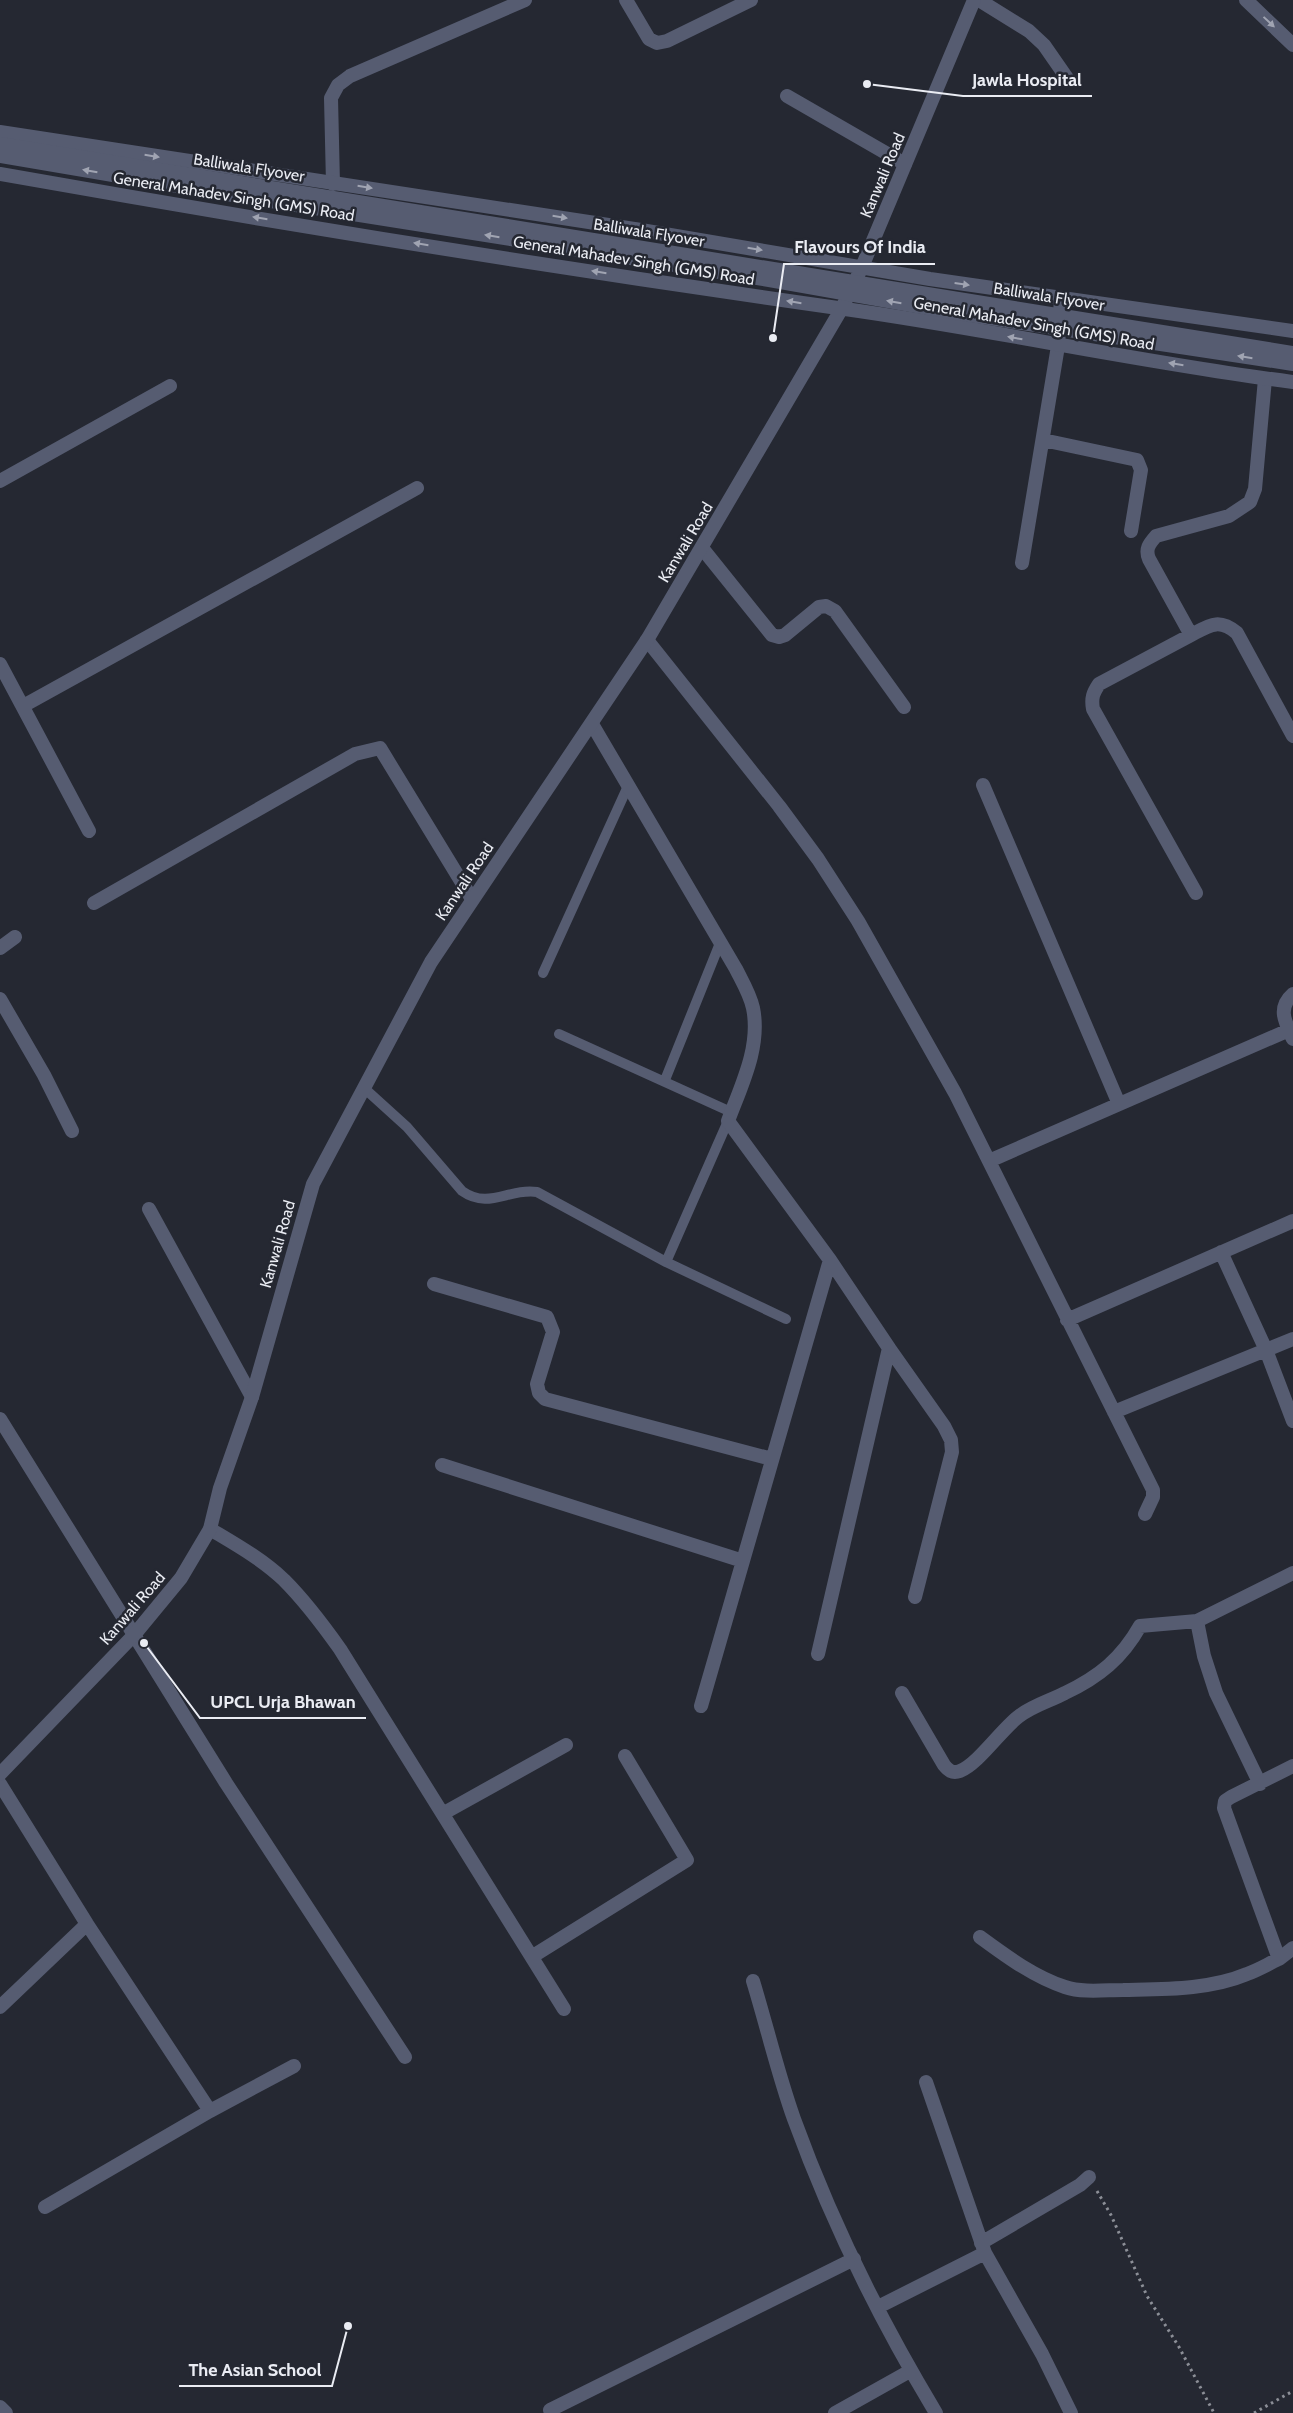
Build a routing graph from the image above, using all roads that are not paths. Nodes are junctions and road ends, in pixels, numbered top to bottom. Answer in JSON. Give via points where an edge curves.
{"nodes":[{"id":1,"x":524,"y":0,"type":"edge"},
{"id":2,"x":626,"y":0,"type":"edge"},
{"id":3,"x":751,"y":0,"type":"edge"},
{"id":4,"x":974,"y":0,"type":"edge"},
{"id":5,"x":979,"y":0,"type":"edge"},
{"id":6,"x":1246,"y":0,"type":"edge"},
{"id":7,"x":1293,"y":45,"type":"edge"},
{"id":8,"x":1069,"y":81,"type":"dead end"},
{"id":9,"x":787,"y":96,"type":"dead end"},
{"id":10,"x":0,"y":132,"type":"edge"},
{"id":11,"x":0,"y":144,"type":"edge"},
{"id":12,"x":0,"y":156,"type":"edge"},
{"id":13,"x":905,"y":164,"type":"junction"},
{"id":14,"x":0,"y":174,"type":"edge"},
{"id":15,"x":333,"y":184,"type":"junction"},
{"id":16,"x":635,"y":229,"type":"junction"},
{"id":17,"x":729,"y":245,"type":"junction"},
{"id":18,"x":862,"y":267,"type":"junction"},
{"id":19,"x":628,"y":277,"type":"junction"},
{"id":20,"x":721,"y":291,"type":"junction"},
{"id":21,"x":1061,"y":298,"type":"junction"},
{"id":22,"x":842,"y":308,"type":"junction"},
{"id":23,"x":1140,"y":309,"type":"junction"},
{"id":24,"x":1293,"y":331,"type":"edge"},
{"id":25,"x":1058,"y":346,"type":"junction"},
{"id":26,"x":1293,"y":353,"type":"edge"},
{"id":27,"x":1130,"y":357,"type":"junction"},
{"id":28,"x":1293,"y":364,"type":"edge"},
{"id":29,"x":1265,"y":379,"type":"junction"},
{"id":30,"x":1293,"y":382,"type":"edge"},
{"id":31,"x":170,"y":386,"type":"dead end"},
{"id":32,"x":1042,"y":440,"type":"junction"},
{"id":33,"x":0,"y":481,"type":"edge"},
{"id":34,"x":417,"y":488,"type":"dead end"},
{"id":35,"x":1131,"y":531,"type":"dead end"},
{"id":36,"x":702,"y":548,"type":"junction"},
{"id":37,"x":1022,"y":563,"type":"dead end"},
{"id":38,"x":1191,"y":635,"type":"junction"},
{"id":39,"x":647,"y":640,"type":"junction"},
{"id":40,"x":0,"y":664,"type":"edge"},
{"id":41,"x":23,"y":706,"type":"junction"},
{"id":42,"x":904,"y":707,"type":"dead end"},
{"id":43,"x":592,"y":724,"type":"junction"},
{"id":44,"x":1293,"y":736,"type":"edge"},
{"id":45,"x":984,"y":785,"type":"dead end"},
{"id":46,"x":628,"y":786,"type":"junction"},
{"id":47,"x":89,"y":830,"type":"dead end"},
{"id":48,"x":1196,"y":893,"type":"dead end"},
{"id":49,"x":472,"y":899,"type":"junction"},
{"id":50,"x":94,"y":903,"type":"dead end"},
{"id":51,"x":15,"y":937,"type":"dead end"},
{"id":52,"x":720,"y":943,"type":"junction"},
{"id":53,"x":0,"y":948,"type":"edge"},
{"id":54,"x":543,"y":973,"type":"dead end"},
{"id":55,"x":1293,"y":994,"type":"edge"},
{"id":56,"x":0,"y":999,"type":"edge"},
{"id":57,"x":558,"y":1034,"type":"dead end"},
{"id":58,"x":1291,"y":1035,"type":"edge"},
{"id":59,"x":664,"y":1080,"type":"junction"},
{"id":60,"x":364,"y":1088,"type":"junction"},
{"id":61,"x":1120,"y":1104,"type":"junction"},
{"id":62,"x":730,"y":1117,"type":"junction"},
{"id":63,"x":72,"y":1130,"type":"dead end"},
{"id":64,"x":989,"y":1161,"type":"junction"},
{"id":65,"x":149,"y":1210,"type":"dead end"},
{"id":66,"x":1293,"y":1221,"type":"edge"},
{"id":67,"x":1221,"y":1252,"type":"junction"},
{"id":68,"x":830,"y":1260,"type":"junction"},
{"id":69,"x":666,"y":1262,"type":"junction"},
{"id":70,"x":434,"y":1284,"type":"dead end"},
{"id":71,"x":786,"y":1319,"type":"dead end"},
{"id":72,"x":1067,"y":1320,"type":"junction"},
{"id":73,"x":1293,"y":1339,"type":"edge"},
{"id":74,"x":888,"y":1348,"type":"junction"},
{"id":75,"x":1266,"y":1350,"type":"junction"},
{"id":76,"x":252,"y":1397,"type":"junction"},
{"id":77,"x":1114,"y":1412,"type":"junction"},
{"id":78,"x":0,"y":1419,"type":"edge"},
{"id":79,"x":1293,"y":1421,"type":"edge"},
{"id":80,"x":772,"y":1459,"type":"junction"},
{"id":81,"x":442,"y":1465,"type":"dead end"},
{"id":82,"x":1144,"y":1514,"type":"dead end"},
{"id":83,"x":210,"y":1529,"type":"junction"},
{"id":84,"x":743,"y":1561,"type":"junction"},
{"id":85,"x":1293,"y":1573,"type":"edge"},
{"id":86,"x":915,"y":1597,"type":"dead end"},
{"id":87,"x":1197,"y":1621,"type":"junction"},
{"id":88,"x":134,"y":1635,"type":"junction"},
{"id":89,"x":818,"y":1654,"type":"dead end"},
{"id":90,"x":902,"y":1693,"type":"dead end"},
{"id":91,"x":701,"y":1706,"type":"dead end"},
{"id":92,"x":566,"y":1745,"type":"dead end"},
{"id":93,"x":625,"y":1756,"type":"dead end"},
{"id":94,"x":1293,"y":1766,"type":"edge"},
{"id":95,"x":0,"y":1774,"type":"edge"},
{"id":96,"x":0,"y":1784,"type":"edge"},
{"id":97,"x":1260,"y":1784,"type":"junction"},
{"id":98,"x":444,"y":1813,"type":"junction"},
{"id":99,"x":88,"y":1924,"type":"junction"},
{"id":100,"x":980,"y":1937,"type":"dead end"},
{"id":101,"x":1293,"y":1948,"type":"edge"},
{"id":102,"x":533,"y":1956,"type":"junction"},
{"id":103,"x":1279,"y":1959,"type":"junction"},
{"id":104,"x":753,"y":1981,"type":"dead end"},
{"id":105,"x":0,"y":2007,"type":"edge"},
{"id":106,"x":564,"y":2009,"type":"dead end"},
{"id":107,"x":406,"y":2057,"type":"dead end"},
{"id":108,"x":294,"y":2066,"type":"dead end"},
{"id":109,"x":926,"y":2082,"type":"dead end"},
{"id":110,"x":210,"y":2111,"type":"junction"},
{"id":111,"x":1089,"y":2177,"type":"road end"},
{"id":112,"x":45,"y":2207,"type":"dead end"},
{"id":113,"x":983,"y":2248,"type":"junction"},
{"id":114,"x":854,"y":2259,"type":"junction"},
{"id":115,"x":878,"y":2307,"type":"junction"},
{"id":116,"x":910,"y":2371,"type":"junction"},
{"id":117,"x":0,"y":2407,"type":"edge"},
{"id":118,"x":549,"y":2412,"type":"edge"},
{"id":119,"x":6,"y":2413,"type":"edge"},
{"id":120,"x":835,"y":2413,"type":"edge"},
{"id":121,"x":936,"y":2413,"type":"edge"},
{"id":122,"x":1071,"y":2413,"type":"edge"}],
"edges":[{"from":1,"to":15,"type":"street","via":[[350,76],[338,85],[331,98]]},
{"from":2,"to":3,"type":"street","via":[[649,39],[657,43]]},
{"from":4,"to":13,"type":"street","name":"Kanwali Road"},
{"from":5,"to":8,"type":"street","via":[[1030,31]]},
{"from":6,"to":7,"type":"street","one_way":true},
{"from":9,"to":13,"type":"street"},
{"from":10,"to":15,"type":"street","name":"General Mahadev Singh (GMS) Road","one_way":true},
{"from":11,"to":26,"type":"street","name":"Balliwala Flyover","bridge":true},
{"from":28,"to":12,"type":"street","name":"Balliwala Flyover","one_way":true,"bridge":true,"via":[[956,313]]},
{"from":13,"to":18,"type":"street","name":"Kanwali Road"},
{"from":19,"to":14,"type":"street","name":"General Mahadev Singh (GMS) Road","one_way":true},
{"from":15,"to":16,"type":"street","name":"General Mahadev Singh (GMS) Road","one_way":true},
{"from":16,"to":17,"type":"street","name":"General Mahadev Singh (GMS) Road"},
{"from":16,"to":19,"type":"street"},
{"from":17,"to":18,"type":"street","name":"General Mahadev Singh (GMS) Road","one_way":true},
{"from":17,"to":20,"type":"street"},
{"from":18,"to":21,"type":"street","name":"General Mahadev Singh (GMS) Road","one_way":true},
{"from":18,"to":22,"type":"street","name":"Kanwali Road"},
{"from":19,"to":20,"type":"street","name":"General Mahadev Singh (GMS) Road"},
{"from":22,"to":20,"type":"street","name":"General Mahadev Singh (GMS) Road","one_way":true},
{"from":21,"to":23,"type":"street","name":"General Mahadev Singh (GMS) Road"},
{"from":21,"to":25,"type":"street"},
{"from":25,"to":22,"type":"street","name":"General Mahadev Singh (GMS) Road","one_way":true},
{"from":22,"to":36,"type":"street","name":"Kanwali Road"},
{"from":23,"to":24,"type":"street","name":"General Mahadev Singh (GMS) Road"},
{"from":23,"to":27,"type":"street","via":[[1127,333]]},
{"from":25,"to":27,"type":"street","name":"General Mahadev Singh (GMS) Road"},
{"from":25,"to":32,"type":"street"},
{"from":29,"to":27,"type":"street","name":"General Mahadev Singh (GMS) Road","one_way":true},
{"from":29,"to":30,"type":"street","name":"General Mahadev Singh (GMS) Road"},
{"from":29,"to":38,"type":"street","via":[[1255,489],[1250,502],[1229,516],[1156,536],[1146,552]]},
{"from":31,"to":33,"type":"street"},
{"from":32,"to":35,"type":"street","via":[[1137,460],[1140,470]]},
{"from":32,"to":37,"type":"street"},
{"from":34,"to":41,"type":"street"},
{"from":36,"to":39,"type":"street","name":"Kanwali Road"},
{"from":36,"to":42,"type":"street","via":[[772,634],[785,635],[820,607],[826,606],[835,611]]},
{"from":38,"to":44,"type":"street","via":[[1220,623],[1237,633]]},
{"from":38,"to":48,"type":"street","via":[[1099,684],[1091,702]]},
{"from":39,"to":43,"type":"street","name":"Kanwali Road"},
{"from":39,"to":64,"type":"street","via":[[818,858],[858,921],[955,1093]]},
{"from":40,"to":41,"type":"street"},
{"from":41,"to":47,"type":"street"},
{"from":43,"to":46,"type":"street"},
{"from":43,"to":49,"type":"street","name":"Kanwali Road"},
{"from":45,"to":61,"type":"street"},
{"from":46,"to":52,"type":"street"},
{"from":46,"to":54,"type":"lane"},
{"from":49,"to":50,"type":"street","via":[[380,748],[355,754]]},
{"from":49,"to":60,"type":"street","name":"Kanwali Road","via":[[431,962]]},
{"from":51,"to":53,"type":"street"},
{"from":52,"to":59,"type":"lane"},
{"from":52,"to":62,"type":"street","via":[[743,983],[753,1009],[751,1056]]},
{"from":55,"to":58,"type":"street","via":[[1285,1001],[1282,1011]]},
{"from":56,"to":63,"type":"street"},
{"from":57,"to":59,"type":"lane"},
{"from":58,"to":61,"type":"street"},
{"from":59,"to":62,"type":"lane"},
{"from":60,"to":69,"type":"lane","via":[[407,1127],[471,1197],[482,1200],[516,1191],[537,1192]]},
{"from":60,"to":76,"type":"street","name":"Kanwali Road","via":[[313,1184]]},
{"from":61,"to":64,"type":"street"},
{"from":62,"to":68,"type":"street"},
{"from":62,"to":69,"type":"lane"},
{"from":64,"to":72,"type":"street"},
{"from":65,"to":76,"type":"street"},
{"from":66,"to":67,"type":"street"},
{"from":67,"to":72,"type":"street"},
{"from":67,"to":75,"type":"street"},
{"from":68,"to":74,"type":"street"},
{"from":68,"to":80,"type":"street"},
{"from":69,"to":71,"type":"lane"},
{"from":70,"to":80,"type":"street","via":[[547,1317],[553,1332],[537,1384],[545,1399]]},
{"from":72,"to":77,"type":"street"},
{"from":73,"to":75,"type":"street"},
{"from":74,"to":86,"type":"street","via":[[951,1440],[952,1452]]},
{"from":74,"to":89,"type":"street"},
{"from":75,"to":77,"type":"street"},
{"from":75,"to":79,"type":"street"},
{"from":76,"to":83,"type":"street","name":"Kanwali Road","via":[[220,1488]]},
{"from":77,"to":82,"type":"street","via":[[1153,1490]]},
{"from":78,"to":88,"type":"street"},
{"from":80,"to":84,"type":"street"},
{"from":81,"to":84,"type":"street"},
{"from":83,"to":88,"type":"street","name":"Kanwali Road","via":[[181,1578]]},
{"from":83,"to":98,"type":"street","via":[[248,1551],[283,1579],[314,1614],[340,1649]]},
{"from":84,"to":91,"type":"street"},
{"from":85,"to":87,"type":"street"},
{"from":87,"to":90,"type":"street","via":[[1140,1626],[1120,1657],[1067,1693],[1018,1716],[975,1759],[955,1773],[944,1765]]},
{"from":87,"to":97,"type":"street","via":[[1216,1693]]},
{"from":88,"to":95,"type":"street","name":"Kanwali Road"},
{"from":88,"to":107,"type":"street","via":[[226,1783]]},
{"from":92,"to":98,"type":"street"},
{"from":93,"to":102,"type":"street","via":[[687,1860]]},
{"from":94,"to":97,"type":"street"},
{"from":96,"to":99,"type":"street"},
{"from":97,"to":103,"type":"street","via":[[1225,1801],[1224,1808]]},
{"from":98,"to":102,"type":"street"},
{"from":99,"to":105,"type":"street"},
{"from":99,"to":110,"type":"street"},
{"from":100,"to":103,"type":"street","via":[[1044,1978],[1067,1988],[1087,1990],[1171,1989],[1211,1984],[1246,1975]]},
{"from":101,"to":103,"type":"street"},
{"from":102,"to":106,"type":"street"},
{"from":104,"to":114,"type":"street","via":[[794,2118],[833,2218]]},
{"from":108,"to":110,"type":"street"},
{"from":109,"to":113,"type":"street"},
{"from":110,"to":112,"type":"street"},
{"from":111,"to":113,"type":"street"},
{"from":113,"to":115,"type":"street"},
{"from":113,"to":122,"type":"street"},
{"from":114,"to":115,"type":"street"},
{"from":114,"to":118,"type":"street"},
{"from":115,"to":116,"type":"street"},
{"from":116,"to":120,"type":"street"},
{"from":116,"to":121,"type":"street"},
{"from":117,"to":119,"type":"street"}]}
